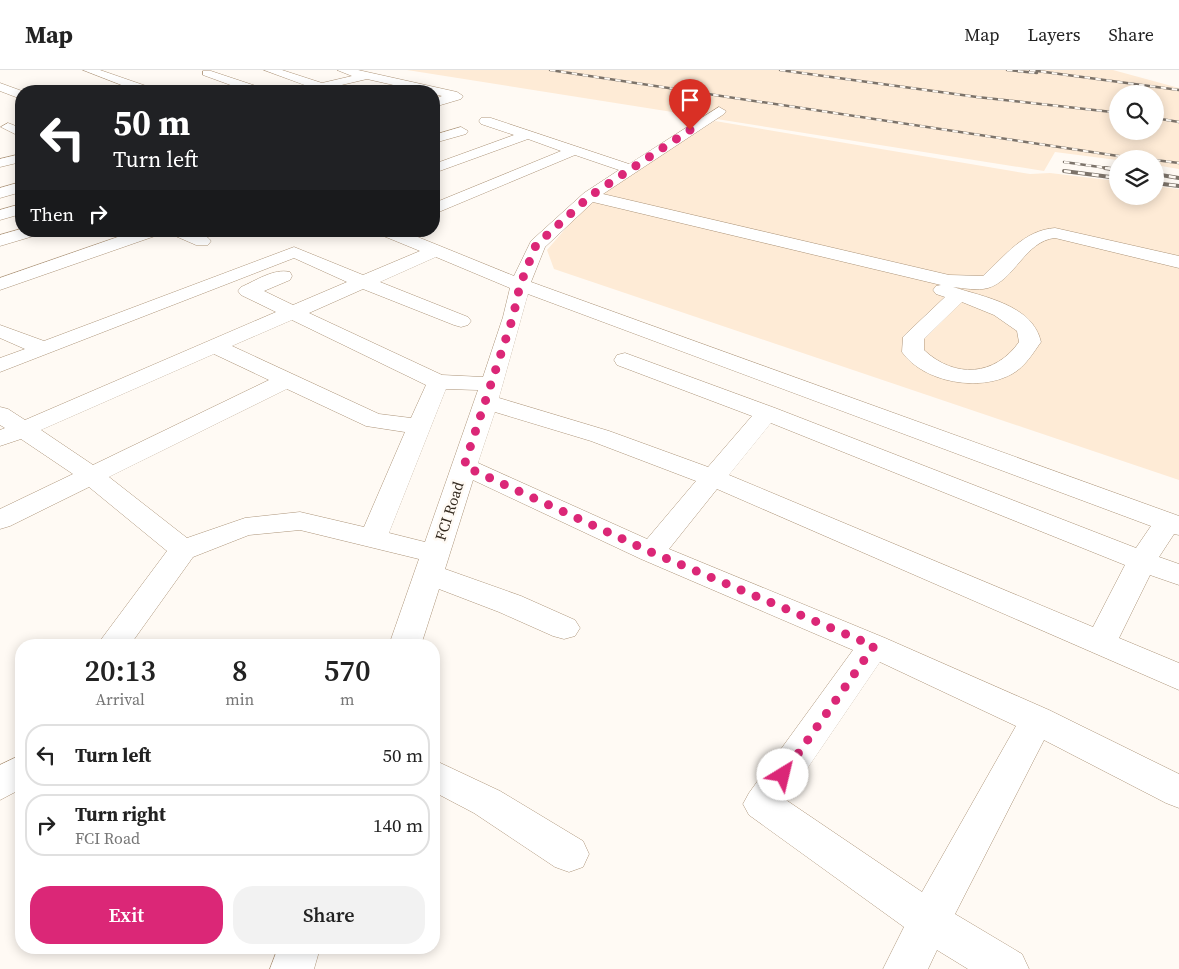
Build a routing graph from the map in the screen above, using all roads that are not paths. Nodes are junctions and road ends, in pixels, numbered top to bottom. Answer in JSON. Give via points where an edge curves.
{"nodes":[{"id":1,"x":89,"y":70,"type":"edge"},
{"id":2,"x":222,"y":70,"type":"edge"},
{"id":3,"x":270,"y":70,"type":"edge"},
{"id":4,"x":343,"y":70,"type":"edge"},
{"id":5,"x":207,"y":73,"type":"junction"},
{"id":6,"x":193,"y":76,"type":"dead end"},
{"id":7,"x":367,"y":76,"type":"junction"},
{"id":8,"x":131,"y":85,"type":"edge"},
{"id":9,"x":241,"y":85,"type":"edge"},
{"id":10,"x":317,"y":85,"type":"edge"},
{"id":11,"x":325,"y":85,"type":"edge"},
{"id":12,"x":408,"y":85,"type":"edge"},
{"id":13,"x":1,"y":88,"type":"edge"},
{"id":14,"x":440,"y":92,"type":"edge"},
{"id":15,"x":15,"y":93,"type":"edge"},
{"id":16,"x":440,"y":101,"type":"edge"},
{"id":17,"x":719,"y":112,"type":"dead end"},
{"id":18,"x":486,"y":121,"type":"dead end"},
{"id":19,"x":8,"y":128,"type":"dead end"},
{"id":20,"x":15,"y":131,"type":"edge"},
{"id":21,"x":461,"y":131,"type":"dead end"},
{"id":22,"x":527,"y":135,"type":"junction"},
{"id":23,"x":440,"y":137,"type":"edge"},
{"id":24,"x":575,"y":150,"type":"junction"},
{"id":25,"x":15,"y":159,"type":"edge"},
{"id":26,"x":0,"y":163,"type":"edge"},
{"id":27,"x":630,"y":169,"type":"junction"},
{"id":28,"x":440,"y":177,"type":"edge"},
{"id":29,"x":15,"y":189,"type":"edge"},
{"id":30,"x":477,"y":192,"type":"junction"},
{"id":31,"x":0,"y":193,"type":"edge"},
{"id":32,"x":590,"y":196,"type":"junction"},
{"id":33,"x":440,"y":207,"type":"edge"},
{"id":34,"x":15,"y":211,"type":"edge"},
{"id":35,"x":0,"y":215,"type":"edge"},
{"id":36,"x":15,"y":236,"type":"edge"},
{"id":37,"x":135,"y":237,"type":"edge"},
{"id":38,"x":193,"y":237,"type":"edge"},
{"id":39,"x":401,"y":237,"type":"edge"},
{"id":40,"x":0,"y":241,"type":"edge"},
{"id":41,"x":202,"y":241,"type":"dead end"},
{"id":42,"x":435,"y":250,"type":"junction"},
{"id":43,"x":834,"y":255,"type":"junction"},
{"id":44,"x":317,"y":262,"type":"junction"},
{"id":45,"x":1179,"y":262,"type":"edge"},
{"id":46,"x":363,"y":282,"type":"junction"},
{"id":47,"x":0,"y":284,"type":"edge"},
{"id":48,"x":520,"y":285,"type":"junction"},
{"id":49,"x":958,"y":295,"type":"junction"},
{"id":50,"x":296,"y":312,"type":"junction"},
{"id":51,"x":461,"y":321,"type":"dead end"},
{"id":52,"x":1,"y":331,"type":"edge"},
{"id":53,"x":216,"y":347,"type":"junction"},
{"id":54,"x":44,"y":349,"type":"junction"},
{"id":55,"x":624,"y":360,"type":"dead end"},
{"id":56,"x":0,"y":365,"type":"edge"},
{"id":57,"x":287,"y":380,"type":"junction"},
{"id":58,"x":438,"y":382,"type":"junction"},
{"id":59,"x":488,"y":393,"type":"junction"},
{"id":60,"x":767,"y":413,"type":"junction"},
{"id":61,"x":0,"y":414,"type":"edge"},
{"id":62,"x":418,"y":426,"type":"junction"},
{"id":63,"x":12,"y":434,"type":"edge"},
{"id":64,"x":464,"y":466,"type":"junction"},
{"id":65,"x":91,"y":475,"type":"junction"},
{"id":66,"x":713,"y":478,"type":"junction"},
{"id":67,"x":0,"y":520,"type":"edge"},
{"id":68,"x":1173,"y":524,"type":"edge"},
{"id":69,"x":373,"y":539,"type":"junction"},
{"id":70,"x":183,"y":550,"type":"junction"},
{"id":71,"x":651,"y":552,"type":"junction"},
{"id":72,"x":1142,"y":561,"type":"junction"},
{"id":73,"x":432,"y":564,"type":"junction"},
{"id":74,"x":1179,"y":576,"type":"edge"},
{"id":75,"x":564,"y":628,"type":"dead end"},
{"id":76,"x":117,"y":639,"type":"edge"},
{"id":77,"x":407,"y":639,"type":"edge"},
{"id":78,"x":1101,"y":643,"type":"junction"},
{"id":79,"x":874,"y":646,"type":"junction"},
{"id":80,"x":1179,"y":676,"type":"edge"},
{"id":81,"x":1037,"y":720,"type":"junction"},
{"id":82,"x":15,"y":774,"type":"edge"},
{"id":83,"x":440,"y":778,"type":"edge"},
{"id":84,"x":0,"y":784,"type":"edge"},
{"id":85,"x":1179,"y":792,"type":"edge"},
{"id":86,"x":569,"y":854,"type":"dead end"},
{"id":87,"x":930,"y":921,"type":"junction"},
{"id":88,"x":297,"y":954,"type":"edge"},
{"id":89,"x":292,"y":969,"type":"edge"},
{"id":90,"x":905,"y":969,"type":"edge"},
{"id":91,"x":1007,"y":969,"type":"edge"}],
"edges":[{"from":1,"to":8,"type":"street"},
{"from":2,"to":5,"type":"street"},
{"from":3,"to":10,"type":"street"},
{"from":4,"to":7,"type":"street"},
{"from":5,"to":6,"type":"street"},
{"from":5,"to":9,"type":"street"},
{"from":7,"to":11,"type":"street"},
{"from":7,"to":12,"type":"street"},
{"from":13,"to":15,"type":"street"},
{"from":14,"to":16,"type":"street","via":[[457,96]]},
{"from":17,"to":27,"type":"street","name":"FCI Road"},
{"from":18,"to":22,"type":"street"},
{"from":19,"to":20,"type":"street"},
{"from":21,"to":23,"type":"street"},
{"from":22,"to":24,"type":"street"},
{"from":22,"to":28,"type":"street"},
{"from":24,"to":27,"type":"street"},
{"from":24,"to":30,"type":"street"},
{"from":25,"to":26,"type":"street"},
{"from":27,"to":32,"type":"street","name":"FCI Road"},
{"from":28,"to":30,"type":"street"},
{"from":29,"to":31,"type":"street"},
{"from":30,"to":33,"type":"street"},
{"from":32,"to":43,"type":"street"},
{"from":32,"to":48,"type":"street","name":"FCI Road","via":[[536,245]]},
{"from":34,"to":35,"type":"street"},
{"from":36,"to":40,"type":"street"},
{"from":37,"to":47,"type":"street"},
{"from":38,"to":41,"type":"street"},
{"from":39,"to":42,"type":"street"},
{"from":42,"to":46,"type":"street"},
{"from":42,"to":48,"type":"street"},
{"from":43,"to":45,"type":"street","via":[[948,281],[982,283],[990,280],[1026,245],[1043,234],[1055,233]]},
{"from":43,"to":49,"type":"street"},
{"from":44,"to":46,"type":"street"},
{"from":44,"to":50,"type":"street","via":[[248,291]]},
{"from":44,"to":54,"type":"street","via":[[294,252]]},
{"from":46,"to":50,"type":"street"},
{"from":46,"to":51,"type":"street"},
{"from":48,"to":59,"type":"street","name":"FCI Road"},
{"from":48,"to":68,"type":"street"},
{"from":49,"to":49,"type":"street","via":[[999,310],[1028,330],[1030,342],[1020,356],[1003,370],[983,375],[961,375],[941,371],[913,352],[914,338]]},
{"from":50,"to":53,"type":"street"},
{"from":50,"to":58,"type":"street"},
{"from":52,"to":54,"type":"street"},
{"from":53,"to":57,"type":"street"},
{"from":53,"to":63,"type":"street"},
{"from":54,"to":56,"type":"street"},
{"from":55,"to":60,"type":"street"},
{"from":57,"to":62,"type":"street","via":[[374,421]]},
{"from":57,"to":65,"type":"street"},
{"from":58,"to":59,"type":"street"},
{"from":58,"to":62,"type":"street"},
{"from":59,"to":64,"type":"street","name":"FCI Road"},
{"from":59,"to":66,"type":"street"},
{"from":60,"to":66,"type":"street"},
{"from":60,"to":72,"type":"street"},
{"from":61,"to":63,"type":"street"},
{"from":62,"to":69,"type":"street"},
{"from":63,"to":65,"type":"street"},
{"from":64,"to":71,"type":"street"},
{"from":64,"to":73,"type":"street","name":"FCI Road"},
{"from":65,"to":67,"type":"street"},
{"from":65,"to":70,"type":"street"},
{"from":66,"to":71,"type":"street"},
{"from":66,"to":78,"type":"street"},
{"from":68,"to":72,"type":"street"},
{"from":69,"to":70,"type":"street","via":[[300,521],[245,527]]},
{"from":69,"to":73,"type":"street"},
{"from":70,"to":76,"type":"street"},
{"from":71,"to":79,"type":"street"},
{"from":72,"to":74,"type":"street"},
{"from":72,"to":78,"type":"street"},
{"from":73,"to":75,"type":"street"},
{"from":73,"to":77,"type":"street","name":"FCI Road"},
{"from":78,"to":80,"type":"street"},
{"from":79,"to":81,"type":"street"},
{"from":79,"to":87,"type":"street","via":[[762,804]]},
{"from":81,"to":85,"type":"street"},
{"from":81,"to":87,"type":"street"},
{"from":82,"to":84,"type":"street"},
{"from":83,"to":86,"type":"street","via":[[487,802]]},
{"from":87,"to":90,"type":"street"},
{"from":87,"to":91,"type":"street"},
{"from":88,"to":89,"type":"street"}]}
